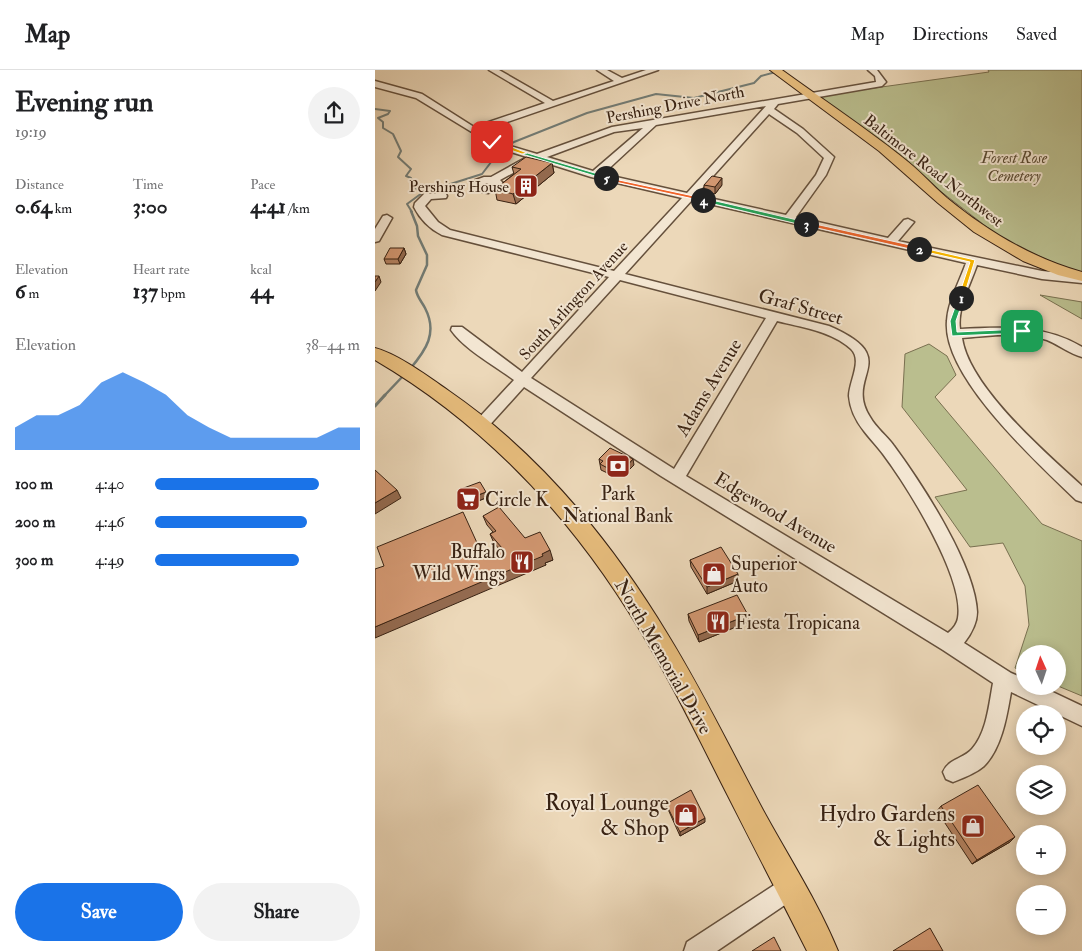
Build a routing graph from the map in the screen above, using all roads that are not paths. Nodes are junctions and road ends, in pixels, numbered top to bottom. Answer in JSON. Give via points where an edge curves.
{"nodes":[{"id":1,"x":493,"y":70,"type":"edge"},
{"id":2,"x":601,"y":70,"type":"edge"},
{"id":3,"x":654,"y":70,"type":"edge"},
{"id":4,"x":872,"y":70,"type":"edge"},
{"id":5,"x":777,"y":71,"type":"edge"},
{"id":6,"x":621,"y":81,"type":"junction"},
{"id":7,"x":375,"y":84,"type":"edge"},
{"id":8,"x":810,"y":95,"type":"junction"},
{"id":9,"x":776,"y":101,"type":"junction"},
{"id":10,"x":552,"y":104,"type":"junction"},
{"id":11,"x":769,"y":109,"type":"junction"},
{"id":12,"x":652,"y":124,"type":"junction"},
{"id":13,"x":473,"y":130,"type":"junction"},
{"id":14,"x":536,"y":157,"type":"junction"},
{"id":15,"x":595,"y":175,"type":"junction"},
{"id":16,"x":493,"y":180,"type":"dead end"},
{"id":17,"x":442,"y":196,"type":"dead end"},
{"id":18,"x":689,"y":196,"type":"junction"},
{"id":19,"x":387,"y":218,"type":"dead end"},
{"id":20,"x":788,"y":220,"type":"junction"},
{"id":21,"x":908,"y":222,"type":"dead end"},
{"id":22,"x":375,"y":239,"type":"edge"},
{"id":23,"x":890,"y":243,"type":"junction"},
{"id":24,"x":973,"y":261,"type":"junction"},
{"id":25,"x":618,"y":276,"type":"junction"},
{"id":26,"x":1082,"y":278,"type":"edge"},
{"id":27,"x":773,"y":316,"type":"junction"},
{"id":28,"x":457,"y":330,"type":"dead end"},
{"id":29,"x":954,"y":334,"type":"junction"},
{"id":30,"x":375,"y":353,"type":"edge"},
{"id":31,"x":1082,"y":353,"type":"edge"},
{"id":32,"x":524,"y":380,"type":"junction"},
{"id":33,"x":481,"y":425,"type":"junction"},
{"id":34,"x":677,"y":477,"type":"junction"},
{"id":35,"x":1082,"y":496,"type":"edge"},
{"id":36,"x":950,"y":644,"type":"junction"},
{"id":37,"x":1004,"y":679,"type":"junction"},
{"id":38,"x":1082,"y":716,"type":"edge"},
{"id":39,"x":953,"y":772,"type":"dead end"},
{"id":40,"x":790,"y":888,"type":"junction"},
{"id":41,"x":696,"y":951,"type":"edge"},
{"id":42,"x":823,"y":951,"type":"edge"}],
"edges":[{"from":1,"to":10,"type":"street"},
{"from":2,"to":6,"type":"street"},
{"from":3,"to":6,"type":"street"},
{"from":4,"to":8,"type":"street","name":"Pershing Drive North","via":[[881,82]]},
{"from":5,"to":8,"type":"main road","name":"Baltimore Road Northwest"},
{"from":6,"to":10,"type":"street"},
{"from":7,"to":13,"type":"street","via":[[419,96]]},
{"from":8,"to":9,"type":"street","name":"Pershing Drive North"},
{"from":8,"to":26,"type":"main road","name":"Baltimore Road Northwest","via":[[993,237],[1030,258]]},
{"from":9,"to":11,"type":"street","name":"South Arlington Avenue"},
{"from":9,"to":12,"type":"street","name":"Pershing Drive North"},
{"from":10,"to":13,"type":"street"},
{"from":11,"to":18,"type":"street","name":"South Arlington Avenue"},
{"from":11,"to":20,"type":"street","via":[[829,157],[821,175]]},
{"from":12,"to":14,"type":"street","name":"Pershing Drive North","via":[[604,133]]},
{"from":12,"to":15,"type":"street"},
{"from":13,"to":14,"type":"street","via":[[506,147]]},
{"from":14,"to":15,"type":"street"},
{"from":14,"to":16,"type":"street","name":"Pershing Drive North"},
{"from":15,"to":18,"type":"street"},
{"from":17,"to":25,"type":"street","name":"Graf Street","via":[[432,195],[419,205],[436,229]]},
{"from":18,"to":20,"type":"street"},
{"from":18,"to":25,"type":"street","name":"South Arlington Avenue"},
{"from":19,"to":22,"type":"street"},
{"from":20,"to":23,"type":"street"},
{"from":21,"to":23,"type":"street"},
{"from":23,"to":24,"type":"street"},
{"from":24,"to":26,"type":"street","via":[[1042,275]]},
{"from":24,"to":29,"type":"street","via":[[953,321]]},
{"from":25,"to":27,"type":"street","name":"Graf Street"},
{"from":25,"to":32,"type":"street","name":"South Arlington Avenue"},
{"from":27,"to":34,"type":"street","name":"Adams Avenue"},
{"from":27,"to":36,"type":"street","name":"Graf Street","via":[[836,333],[856,346],[861,354],[863,363],[857,390],[859,410],[910,482],[964,588],[969,611],[967,624]]},
{"from":28,"to":32,"type":"street","name":"Edgewood Avenue"},
{"from":29,"to":31,"type":"street","via":[[1010,330],[1035,332],[1059,339]]},
{"from":29,"to":35,"type":"street","via":[[971,372],[996,408]]},
{"from":30,"to":33,"type":"main road","name":"North Memorial Drive","via":[[426,383]]},
{"from":32,"to":33,"type":"street","name":"South Arlington Avenue"},
{"from":32,"to":34,"type":"street","name":"Edgewood Avenue"},
{"from":33,"to":40,"type":"main road","name":"North Memorial Drive","via":[[563,506],[625,586],[689,695]]},
{"from":34,"to":36,"type":"street","name":"Edgewood Avenue"},
{"from":36,"to":37,"type":"street","name":"Edgewood Avenue"},
{"from":37,"to":38,"type":"street","name":"Edgewood Avenue"},
{"from":37,"to":39,"type":"street","via":[[986,746],[980,756]]},
{"from":40,"to":41,"type":"street"},
{"from":40,"to":42,"type":"main road","name":"North Memorial Drive"}]}
